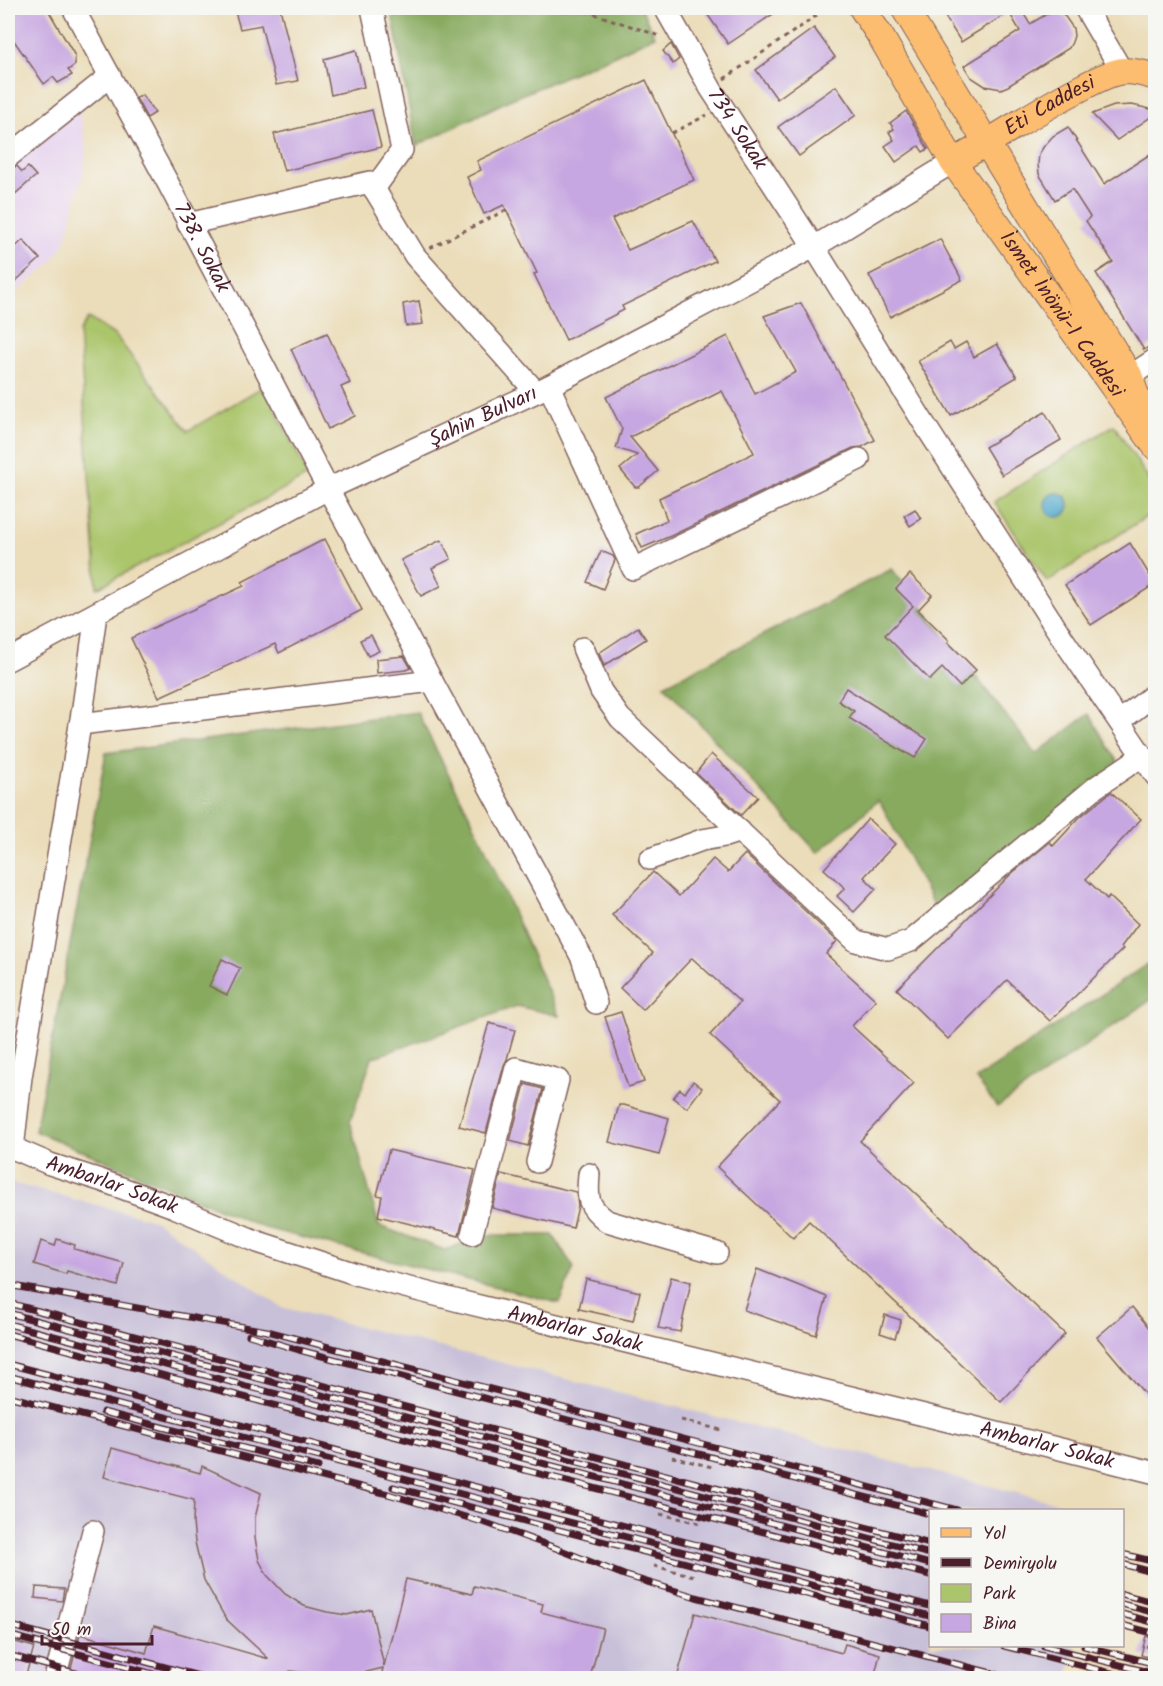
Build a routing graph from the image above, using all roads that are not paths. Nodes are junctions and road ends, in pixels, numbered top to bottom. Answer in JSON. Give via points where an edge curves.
{"nodes":[{"id":1,"x":73,"y":8,"type":"edge"},
{"id":2,"x":372,"y":8,"type":"edge"},
{"id":3,"x":665,"y":8,"type":"edge"},
{"id":4,"x":862,"y":8,"type":"edge"},
{"id":5,"x":904,"y":8,"type":"edge"},
{"id":6,"x":1085,"y":8,"type":"edge"},
{"id":7,"x":1122,"y":71,"type":"junction"},
{"id":8,"x":110,"y":76,"type":"junction"},
{"id":9,"x":1155,"y":77,"type":"edge"},
{"id":10,"x":988,"y":143,"type":"junction"},
{"id":11,"x":8,"y":157,"type":"edge"},
{"id":12,"x":953,"y":162,"type":"junction"},
{"id":13,"x":374,"y":189,"type":"junction"},
{"id":14,"x":188,"y":224,"type":"junction"},
{"id":15,"x":814,"y":247,"type":"junction"},
{"id":16,"x":1155,"y":359,"type":"edge"},
{"id":17,"x":1130,"y":376,"type":"junction"},
{"id":18,"x":542,"y":389,"type":"junction"},
{"id":19,"x":1154,"y":444,"type":"edge"},
{"id":20,"x":859,"y":459,"type":"dead end"},
{"id":21,"x":328,"y":489,"type":"junction"},
{"id":22,"x":96,"y":614,"type":"junction"},
{"id":23,"x":583,"y":648,"type":"dead end"},
{"id":24,"x":8,"y":660,"type":"edge"},
{"id":25,"x":432,"y":681,"type":"junction"},
{"id":26,"x":1155,"y":693,"type":"edge"},
{"id":27,"x":1120,"y":721,"type":"junction"},
{"id":28,"x":80,"y":724,"type":"junction"},
{"id":29,"x":1142,"y":756,"type":"junction"},
{"id":30,"x":1155,"y":776,"type":"edge"},
{"id":31,"x":740,"y":831,"type":"junction"},
{"id":32,"x":651,"y":859,"type":"dead end"},
{"id":33,"x":596,"y":1003,"type":"dead end"},
{"id":34,"x":10,"y":1147,"type":"edge"},
{"id":35,"x":537,"y":1162,"type":"dead end"},
{"id":36,"x":589,"y":1174,"type":"dead end"},
{"id":37,"x":472,"y":1234,"type":"dead end"},
{"id":38,"x":717,"y":1253,"type":"dead end"},
{"id":39,"x":1155,"y":1473,"type":"edge"},
{"id":40,"x":93,"y":1531,"type":"dead end"},
{"id":41,"x":55,"y":1678,"type":"edge"}],
"edges":[{"from":1,"to":8,"type":"street","name":"738. Sokak"},
{"from":2,"to":13,"type":"street","via":[[402,150]]},
{"from":3,"to":15,"type":"street","name":"734 Sokak","via":[[722,107]]},
{"from":4,"to":12,"type":"main road","name":"İsmet İnönü-1 Caddesi"},
{"from":5,"to":10,"type":"main road","name":"İsmet İnönü-1 Caddesi"},
{"from":6,"to":7,"type":"street"},
{"from":7,"to":9,"type":"main road","name":"Eti Caddesi"},
{"from":7,"to":10,"type":"main road","name":"Eti Caddesi","via":[[1051,104]]},
{"from":8,"to":11,"type":"street"},
{"from":8,"to":14,"type":"street","name":"738. Sokak"},
{"from":10,"to":12,"type":"main road","name":"Eti Caddesi"},
{"from":10,"to":17,"type":"main road","name":"İsmet İnönü-1 Caddesi"},
{"from":12,"to":15,"type":"street","name":"Şahin Bulvarı"},
{"from":12,"to":19,"type":"main road","name":"İsmet İnönü-1 Caddesi"},
{"from":13,"to":14,"type":"street","via":[[370,182]]},
{"from":13,"to":18,"type":"street","via":[[415,256]]},
{"from":14,"to":21,"type":"street","name":"738. Sokak"},
{"from":15,"to":18,"type":"street","name":"Şahin Bulvarı"},
{"from":15,"to":27,"type":"street","name":"734 Sokak","via":[[930,433]]},
{"from":16,"to":17,"type":"street"},
{"from":17,"to":19,"type":"main road","name":"İsmet İnönü-1 Caddesi"},
{"from":18,"to":20,"type":"street","via":[[633,569]]},
{"from":18,"to":21,"type":"street","name":"Şahin Bulvarı"},
{"from":21,"to":22,"type":"street","name":"Şahin Bulvarı"},
{"from":21,"to":25,"type":"street","name":"738. Sokak"},
{"from":22,"to":24,"type":"street","name":"Şahin Bulvarı"},
{"from":22,"to":28,"type":"street"},
{"from":23,"to":31,"type":"street","via":[[601,691],[620,717]]},
{"from":25,"to":28,"type":"street"},
{"from":25,"to":33,"type":"street","name":"738. Sokak","via":[[582,958]]},
{"from":26,"to":27,"type":"street"},
{"from":27,"to":29,"type":"street","name":"734 Sokak"},
{"from":28,"to":34,"type":"street"},
{"from":29,"to":30,"type":"street","name":"734 Sokak"},
{"from":29,"to":31,"type":"street","via":[[1096,787],[911,941],[888,949],[856,941]]},
{"from":31,"to":32,"type":"street"},
{"from":34,"to":39,"type":"street","name":"Ambarlar Sokak","via":[[165,1203],[258,1242],[359,1275]]},
{"from":35,"to":37,"type":"street","via":[[558,1080],[516,1068]]},
{"from":36,"to":38,"type":"street","via":[[587,1193],[593,1210],[607,1221]]},
{"from":40,"to":41,"type":"street"}]}
